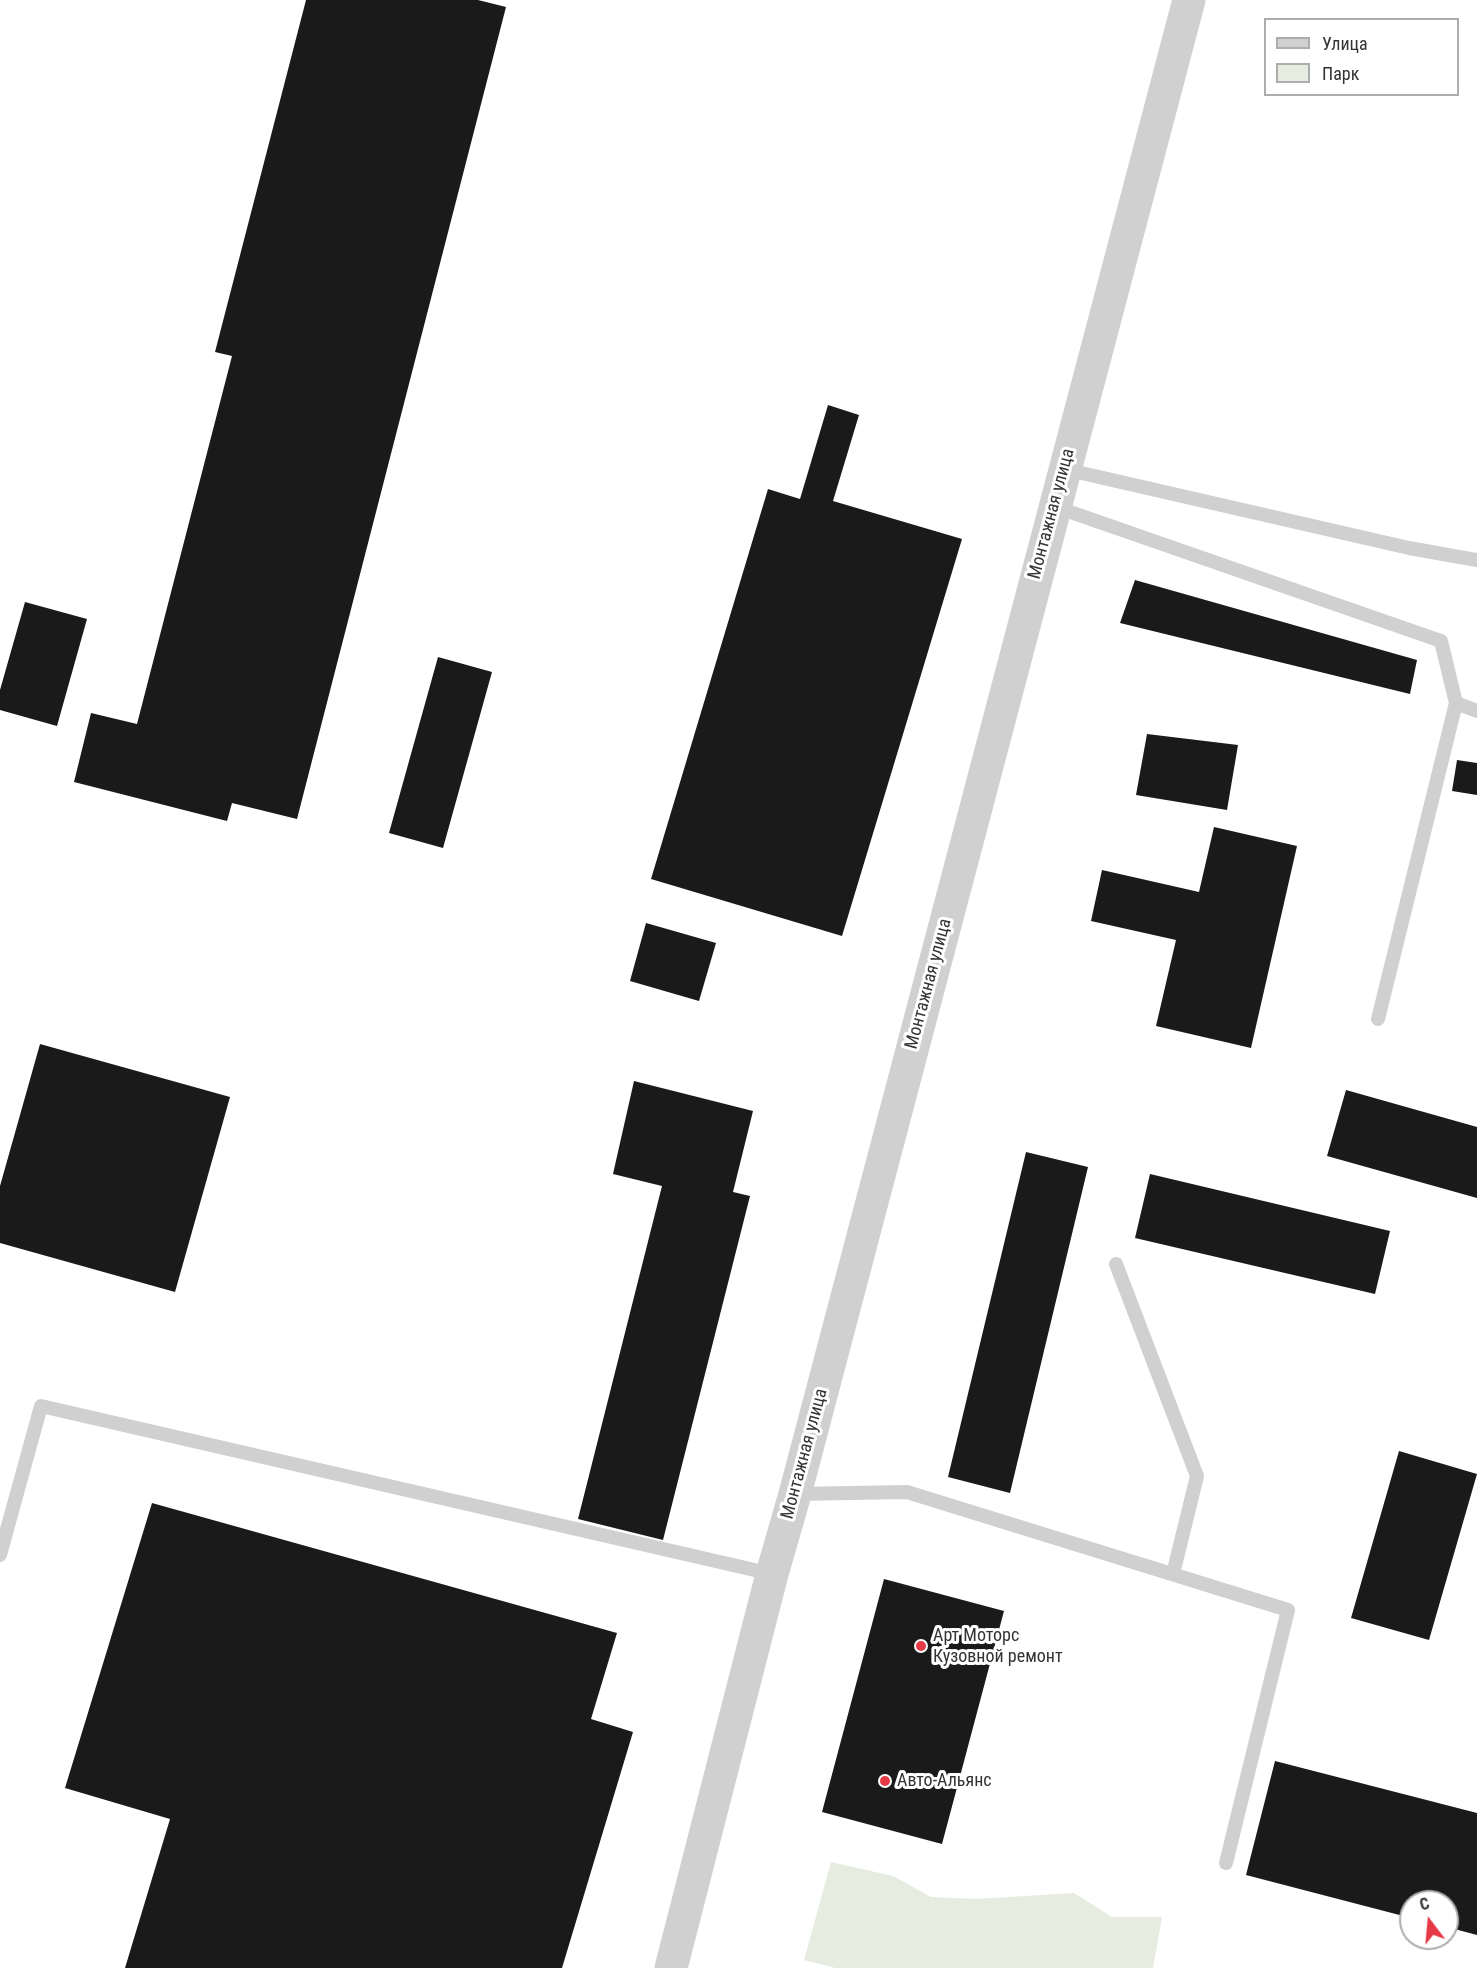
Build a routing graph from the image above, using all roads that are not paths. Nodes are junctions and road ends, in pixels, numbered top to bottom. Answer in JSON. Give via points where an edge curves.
{"nodes":[{"id":1,"x":1189,"y":0,"type":"edge"},
{"id":2,"x":1064,"y":469,"type":"junction"},
{"id":3,"x":1054,"y":506,"type":"junction"},
{"id":4,"x":1477,"y":560,"type":"edge"},
{"id":5,"x":1456,"y":703,"type":"junction"},
{"id":6,"x":1477,"y":711,"type":"edge"},
{"id":7,"x":1378,"y":1019,"type":"dead end"},
{"id":8,"x":1116,"y":1264,"type":"dead end"},
{"id":9,"x":795,"y":1494,"type":"junction"},
{"id":10,"x":0,"y":1555,"type":"edge"},
{"id":11,"x":772,"y":1574,"type":"junction"},
{"id":12,"x":1173,"y":1574,"type":"junction"},
{"id":13,"x":1226,"y":1863,"type":"dead end"},
{"id":14,"x":671,"y":1968,"type":"edge"}],
"edges":[{"from":1,"to":2,"type":"street","name":"Монтажная улица"},
{"from":2,"to":3,"type":"street","name":"Монтажная улица"},
{"from":2,"to":4,"type":"lane"},
{"from":3,"to":5,"type":"lane","via":[[1441,641]]},
{"from":3,"to":9,"type":"street","name":"Монтажная улица"},
{"from":5,"to":6,"type":"lane"},
{"from":5,"to":7,"type":"lane"},
{"from":8,"to":12,"type":"lane","via":[[1197,1476]]},
{"from":9,"to":11,"type":"street","name":"Монтажная улица"},
{"from":9,"to":12,"type":"lane","via":[[907,1492]]},
{"from":10,"to":11,"type":"lane","via":[[41,1406]]},
{"from":11,"to":14,"type":"street","name":"Монтажная улица"},
{"from":12,"to":13,"type":"lane","via":[[1288,1610]]}]}
